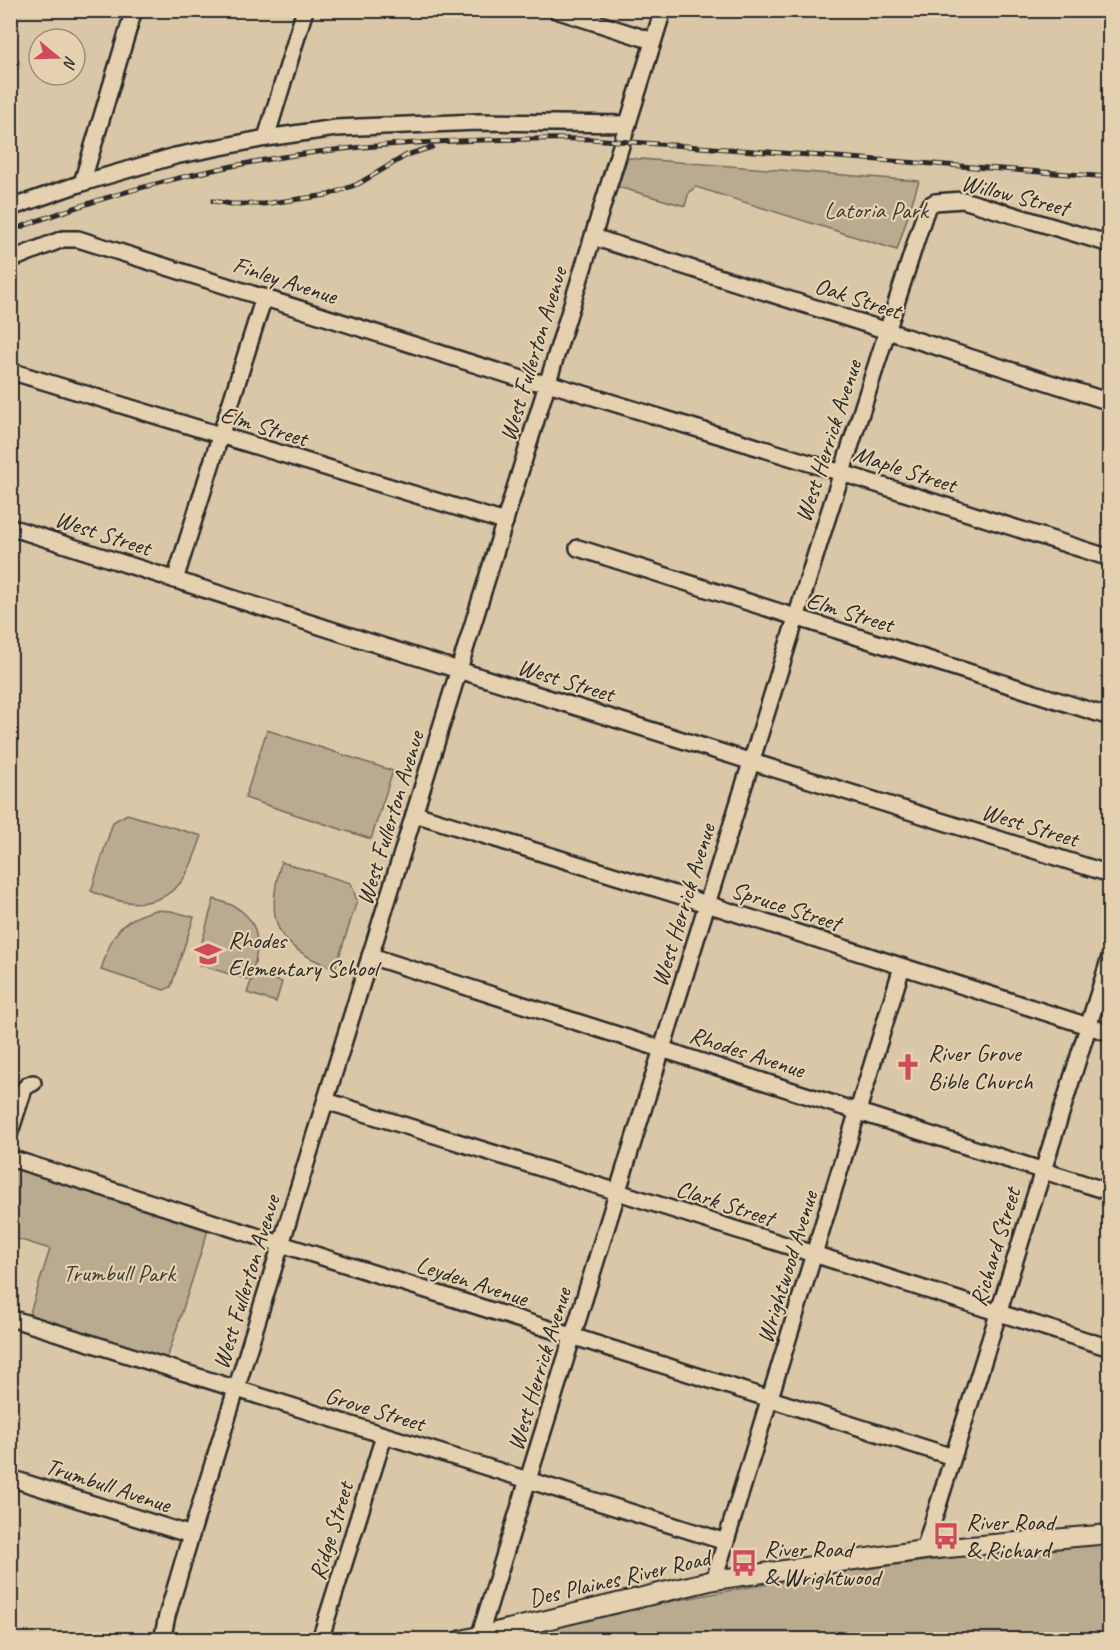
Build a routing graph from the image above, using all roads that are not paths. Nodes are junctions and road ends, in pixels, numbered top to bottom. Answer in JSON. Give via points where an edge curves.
{"nodes":[{"id":1,"x":134,"y":10,"type":"edge"},
{"id":2,"x":305,"y":10,"type":"edge"},
{"id":3,"x":556,"y":10,"type":"edge"},
{"id":4,"x":663,"y":10,"type":"edge"},
{"id":5,"x":653,"y":41,"type":"junction"},
{"id":6,"x":628,"y":124,"type":"junction"},
{"id":7,"x":266,"y":138,"type":"junction"},
{"id":8,"x":82,"y":183,"type":"junction"},
{"id":9,"x":944,"y":200,"type":"joint"},
{"id":10,"x":10,"y":208,"type":"edge"},
{"id":11,"x":593,"y":237,"type":"junction"},
{"id":12,"x":1110,"y":244,"type":"edge"},
{"id":13,"x":10,"y":260,"type":"edge"},
{"id":14,"x":264,"y":297,"type":"junction"},
{"id":15,"x":887,"y":331,"type":"junction"},
{"id":16,"x":10,"y":371,"type":"edge"},
{"id":17,"x":548,"y":383,"type":"junction"},
{"id":18,"x":1110,"y":402,"type":"edge"},
{"id":19,"x":220,"y":436,"type":"junction"},
{"id":20,"x":842,"y":473,"type":"junction"},
{"id":21,"x":505,"y":522,"type":"junction"},
{"id":22,"x":10,"y":528,"type":"edge"},
{"id":23,"x":578,"y":548,"type":"dead end"},
{"id":24,"x":1110,"y":558,"type":"edge"},
{"id":25,"x":175,"y":580,"type":"junction"},
{"id":26,"x":796,"y":618,"type":"junction"},
{"id":27,"x":459,"y":670,"type":"junction"},
{"id":28,"x":1110,"y":717,"type":"edge"},
{"id":29,"x":752,"y":761,"type":"junction"},
{"id":30,"x":415,"y":814,"type":"junction"},
{"id":31,"x":1110,"y":874,"type":"edge"},
{"id":32,"x":707,"y":904,"type":"junction"},
{"id":33,"x":370,"y":956,"type":"junction"},
{"id":34,"x":1110,"y":957,"type":"edge"},
{"id":35,"x":902,"y":967,"type":"junction"},
{"id":36,"x":1088,"y":1026,"type":"junction"},
{"id":37,"x":1110,"y":1033,"type":"edge"},
{"id":38,"x":662,"y":1049,"type":"junction"},
{"id":39,"x":33,"y":1083,"type":"dead end"},
{"id":40,"x":326,"y":1101,"type":"junction"},
{"id":41,"x":858,"y":1111,"type":"junction"},
{"id":42,"x":10,"y":1132,"type":"edge"},
{"id":43,"x":10,"y":1158,"type":"edge"},
{"id":44,"x":1043,"y":1171,"type":"junction"},
{"id":45,"x":618,"y":1192,"type":"junction"},
{"id":46,"x":1110,"y":1192,"type":"edge"},
{"id":47,"x":282,"y":1244,"type":"junction"},
{"id":48,"x":814,"y":1255,"type":"junction"},
{"id":49,"x":998,"y":1313,"type":"junction"},
{"id":50,"x":10,"y":1318,"type":"edge"},
{"id":51,"x":572,"y":1336,"type":"junction"},
{"id":52,"x":1110,"y":1348,"type":"edge"},
{"id":53,"x":236,"y":1390,"type":"junction"},
{"id":54,"x":770,"y":1398,"type":"junction"},
{"id":55,"x":384,"y":1436,"type":"junction"},
{"id":56,"x":953,"y":1457,"type":"junction"},
{"id":57,"x":10,"y":1478,"type":"edge"},
{"id":58,"x":528,"y":1480,"type":"junction"},
{"id":59,"x":1110,"y":1534,"type":"edge"},
{"id":60,"x":191,"y":1535,"type":"junction"},
{"id":61,"x":726,"y":1542,"type":"junction"},
{"id":62,"x":924,"y":1550,"type":"junction"},
{"id":63,"x":714,"y":1580,"type":"junction"},
{"id":64,"x":471,"y":1637,"type":"edge"},
{"id":65,"x":162,"y":1640,"type":"edge"},
{"id":66,"x":320,"y":1640,"type":"edge"}],
"edges":[{"from":1,"to":8,"type":"street"},
{"from":2,"to":7,"type":"street"},
{"from":3,"to":5,"type":"street"},
{"from":4,"to":5,"type":"street","name":"West Fullerton Avenue"},
{"from":5,"to":6,"type":"street","name":"West Fullerton Avenue"},
{"from":6,"to":7,"type":"street","via":[[478,122],[336,128]]},
{"from":6,"to":11,"type":"street","name":"West Fullerton Avenue"},
{"from":7,"to":8,"type":"street","via":[[175,156]]},
{"from":8,"to":10,"type":"street"},
{"from":9,"to":12,"type":"street","name":"Willow Street","via":[[986,205]]},
{"from":9,"to":15,"type":"street","name":"West Herrick Avenue","via":[[930,205],[925,213]]},
{"from":11,"to":15,"type":"street","name":"Oak Street"},
{"from":11,"to":17,"type":"street","name":"West Fullerton Avenue"},
{"from":13,"to":14,"type":"street","name":"Finley Avenue","via":[[73,238]]},
{"from":14,"to":17,"type":"street","name":"Finley Avenue","via":[[528,381]]},
{"from":14,"to":19,"type":"street"},
{"from":15,"to":18,"type":"street","name":"Oak Street"},
{"from":15,"to":20,"type":"street","name":"West Herrick Avenue"},
{"from":16,"to":19,"type":"street","name":"Elm Street"},
{"from":17,"to":20,"type":"street","name":"Maple Street"},
{"from":17,"to":21,"type":"street","name":"West Fullerton Avenue"},
{"from":19,"to":21,"type":"street","name":"Elm Street"},
{"from":19,"to":25,"type":"street"},
{"from":20,"to":24,"type":"street","name":"Maple Street"},
{"from":20,"to":26,"type":"street","name":"West Herrick Avenue"},
{"from":21,"to":27,"type":"street","name":"West Fullerton Avenue"},
{"from":22,"to":25,"type":"street","name":"West Street"},
{"from":23,"to":26,"type":"street","name":"Elm Street"},
{"from":25,"to":27,"type":"street","name":"West Street"},
{"from":26,"to":28,"type":"street","name":"Elm Street"},
{"from":26,"to":29,"type":"street","name":"West Herrick Avenue"},
{"from":27,"to":29,"type":"street","name":"West Street"},
{"from":27,"to":30,"type":"street","name":"West Fullerton Avenue"},
{"from":29,"to":31,"type":"street","name":"West Street"},
{"from":29,"to":32,"type":"street","name":"West Herrick Avenue"},
{"from":30,"to":32,"type":"street","name":"Spruce Street"},
{"from":30,"to":33,"type":"street","name":"West Fullerton Avenue"},
{"from":32,"to":35,"type":"street","name":"Spruce Street"},
{"from":32,"to":38,"type":"street","name":"West Herrick Avenue"},
{"from":33,"to":38,"type":"street","name":"Rhodes Avenue"},
{"from":33,"to":40,"type":"street","name":"West Fullerton Avenue"},
{"from":34,"to":36,"type":"street","name":"Richard Street"},
{"from":35,"to":36,"type":"street","name":"Spruce Street"},
{"from":35,"to":41,"type":"street","name":"Wrightwood Avenue"},
{"from":36,"to":37,"type":"street","name":"Spruce Street"},
{"from":36,"to":44,"type":"street","name":"Richard Street"},
{"from":38,"to":41,"type":"street","name":"Rhodes Avenue"},
{"from":38,"to":45,"type":"street","name":"West Herrick Avenue"},
{"from":39,"to":42,"type":"street","via":[[24,1089]]},
{"from":40,"to":45,"type":"street","name":"Clark Street"},
{"from":40,"to":47,"type":"street","name":"West Fullerton Avenue"},
{"from":41,"to":44,"type":"street","name":"Rhodes Avenue"},
{"from":41,"to":48,"type":"street","name":"Wrightwood Avenue"},
{"from":43,"to":47,"type":"street","name":"Leyden Avenue"},
{"from":44,"to":46,"type":"street","name":"Rhodes Avenue"},
{"from":44,"to":49,"type":"street","name":"Richard Street"},
{"from":45,"to":48,"type":"street","name":"Clark Street"},
{"from":45,"to":51,"type":"street","name":"West Herrick Avenue"},
{"from":47,"to":51,"type":"street","name":"Leyden Avenue"},
{"from":47,"to":53,"type":"street","name":"West Fullerton Avenue"},
{"from":48,"to":49,"type":"street","name":"Clark Street"},
{"from":48,"to":54,"type":"street","name":"Wrightwood Avenue"},
{"from":49,"to":52,"type":"street","name":"Clark Street"},
{"from":49,"to":56,"type":"street","name":"Richard Street"},
{"from":50,"to":53,"type":"street","name":"Grove Street"},
{"from":51,"to":54,"type":"street","name":"Leyden Avenue"},
{"from":51,"to":58,"type":"street","name":"West Herrick Avenue"},
{"from":53,"to":55,"type":"street","name":"Grove Street"},
{"from":53,"to":60,"type":"street","name":"West Fullerton Avenue"},
{"from":54,"to":56,"type":"street","name":"Leyden Avenue"},
{"from":54,"to":61,"type":"street","name":"Wrightwood Avenue"},
{"from":55,"to":58,"type":"street","name":"Grove Street"},
{"from":55,"to":66,"type":"street","name":"Ridge Street"},
{"from":56,"to":62,"type":"street","name":"Richard Street"},
{"from":57,"to":60,"type":"street","name":"Trumbull Avenue"},
{"from":58,"to":61,"type":"street","name":"Grove Street"},
{"from":58,"to":64,"type":"street","name":"West Herrick Avenue"},
{"from":59,"to":62,"type":"main road","name":"Des Plaines River Road"},
{"from":60,"to":65,"type":"street","name":"West Fullerton Avenue"},
{"from":61,"to":63,"type":"street","name":"Wrightwood Avenue"},
{"from":62,"to":63,"type":"main road","name":"Des Plaines River Road"},
{"from":63,"to":64,"type":"main road","name":"Des Plaines River Road"}]}
